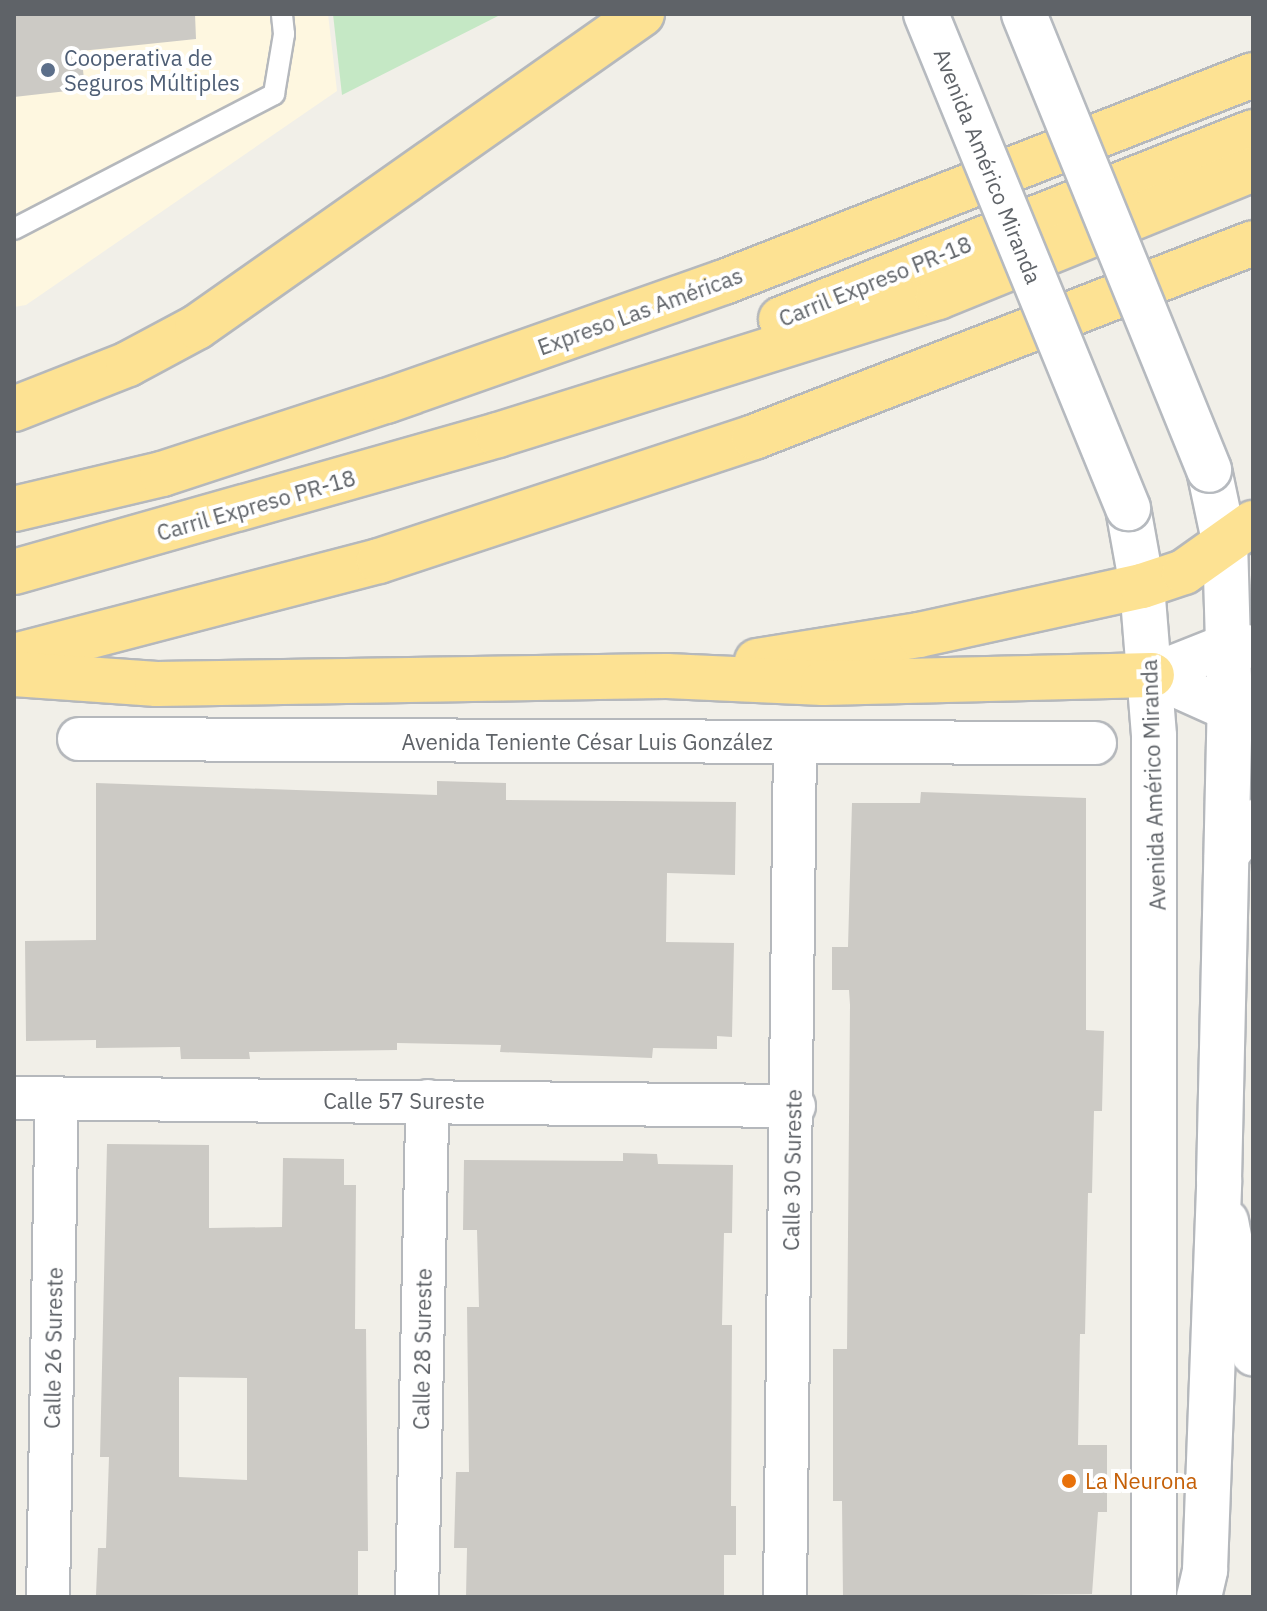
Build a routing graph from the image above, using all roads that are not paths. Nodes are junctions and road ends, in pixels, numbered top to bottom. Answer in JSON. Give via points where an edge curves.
{"nodes":[{"id":1,"x":282,"y":14,"type":"edge"},
{"id":2,"x":642,"y":14,"type":"edge"},
{"id":3,"x":926,"y":14,"type":"edge"},
{"id":4,"x":1024,"y":14,"type":"edge"},
{"id":5,"x":1253,"y":75,"type":"edge"},
{"id":6,"x":1253,"y":132,"type":"edge"},
{"id":7,"x":1253,"y":169,"type":"edge"},
{"id":8,"x":14,"y":229,"type":"edge"},
{"id":9,"x":1253,"y":243,"type":"edge"},
{"id":10,"x":14,"y":409,"type":"edge"},
{"id":11,"x":498,"y":435,"type":"junction"},
{"id":12,"x":14,"y":509,"type":"edge"},
{"id":13,"x":1244,"y":543,"type":"edge"},
{"id":14,"x":14,"y":572,"type":"edge"},
{"id":15,"x":1142,"y":586,"type":"junction"},
{"id":16,"x":1242,"y":646,"type":"edge"},
{"id":17,"x":14,"y":656,"type":"edge"},
{"id":18,"x":14,"y":674,"type":"edge"},
{"id":19,"x":1152,"y":675,"type":"junction"},
{"id":20,"x":667,"y":676,"type":"junction"},
{"id":21,"x":1241,"y":712,"type":"edge"},
{"id":22,"x":79,"y":739,"type":"dead end"},
{"id":23,"x":795,"y":743,"type":"junction"},
{"id":24,"x":1095,"y":743,"type":"dead end"},
{"id":25,"x":1253,"y":821,"type":"edge"},
{"id":26,"x":1226,"y":857,"type":"junction"},
{"id":27,"x":14,"y":1098,"type":"edge"},
{"id":28,"x":57,"y":1099,"type":"junction"},
{"id":29,"x":427,"y":1101,"type":"junction"},
{"id":30,"x":794,"y":1106,"type":"junction"},
{"id":31,"x":1219,"y":1180,"type":"junction"},
{"id":32,"x":1253,"y":1354,"type":"edge"},
{"id":33,"x":33,"y":1467,"type":"edge"},
{"id":34,"x":48,"y":1597,"type":"edge"},
{"id":35,"x":417,"y":1597,"type":"edge"},
{"id":36,"x":785,"y":1597,"type":"edge"},
{"id":37,"x":1154,"y":1597,"type":"edge"},
{"id":38,"x":1199,"y":1597,"type":"edge"}],
"edges":[{"from":1,"to":8,"type":"lane","via":[[274,94]]},
{"from":2,"to":10,"type":"highway","via":[[197,327],[128,364]]},
{"from":3,"to":15,"type":"street","name":"Avenida Américo Miranda","bridge":true,"via":[[1128,508]]},
{"from":4,"to":13,"type":"street","bridge":true,"via":[[1209,470]]},
{"from":5,"to":12,"type":"highway","name":"Expreso Las Américas","via":[[738,277],[415,391],[162,474]]},
{"from":6,"to":11,"type":"highway","name":"Carril Expreso PR-18"},
{"from":7,"to":11,"type":"highway","name":"Carril Expreso PR-18","via":[[938,297]]},
{"from":9,"to":17,"type":"highway","via":[[724,447],[379,561]]},
{"from":11,"to":14,"type":"highway","name":"Carril Expreso PR-18"},
{"from":13,"to":15,"type":"highway"},
{"from":13,"to":16,"type":"street"},
{"from":15,"to":19,"type":"street","name":"Avenida Américo Miranda"},
{"from":15,"to":20,"type":"highway","via":[[919,635]]},
{"from":16,"to":19,"type":"street"},
{"from":16,"to":21,"type":"street"},
{"from":18,"to":20,"type":"highway","via":[[157,684]]},
{"from":19,"to":20,"type":"highway","via":[[823,683]]},
{"from":19,"to":21,"type":"street"},
{"from":19,"to":37,"type":"street","name":"Avenida Américo Miranda","via":[[1158,956]]},
{"from":21,"to":26,"type":"street"},
{"from":22,"to":23,"type":"street","name":"Avenida Teniente César Luis González"},
{"from":23,"to":24,"type":"street","name":"Avenida Teniente César Luis González"},
{"from":23,"to":30,"type":"street","name":"Calle 30 Sureste"},
{"from":25,"to":26,"type":"street"},
{"from":26,"to":31,"type":"street"},
{"from":27,"to":28,"type":"street","name":"Calle 57 Sureste"},
{"from":28,"to":29,"type":"street","name":"Calle 57 Sureste"},
{"from":28,"to":33,"type":"street","name":"Calle 26 Sureste"},
{"from":29,"to":30,"type":"street","name":"Calle 57 Sureste"},
{"from":29,"to":35,"type":"street","name":"Calle 28 Sureste"},
{"from":30,"to":36,"type":"street","name":"Calle 30 Sureste"},
{"from":31,"to":32,"type":"street"},
{"from":31,"to":38,"type":"street","via":[[1205,1570]]},
{"from":33,"to":34,"type":"street","name":"Calle 26 Sureste"}]}
